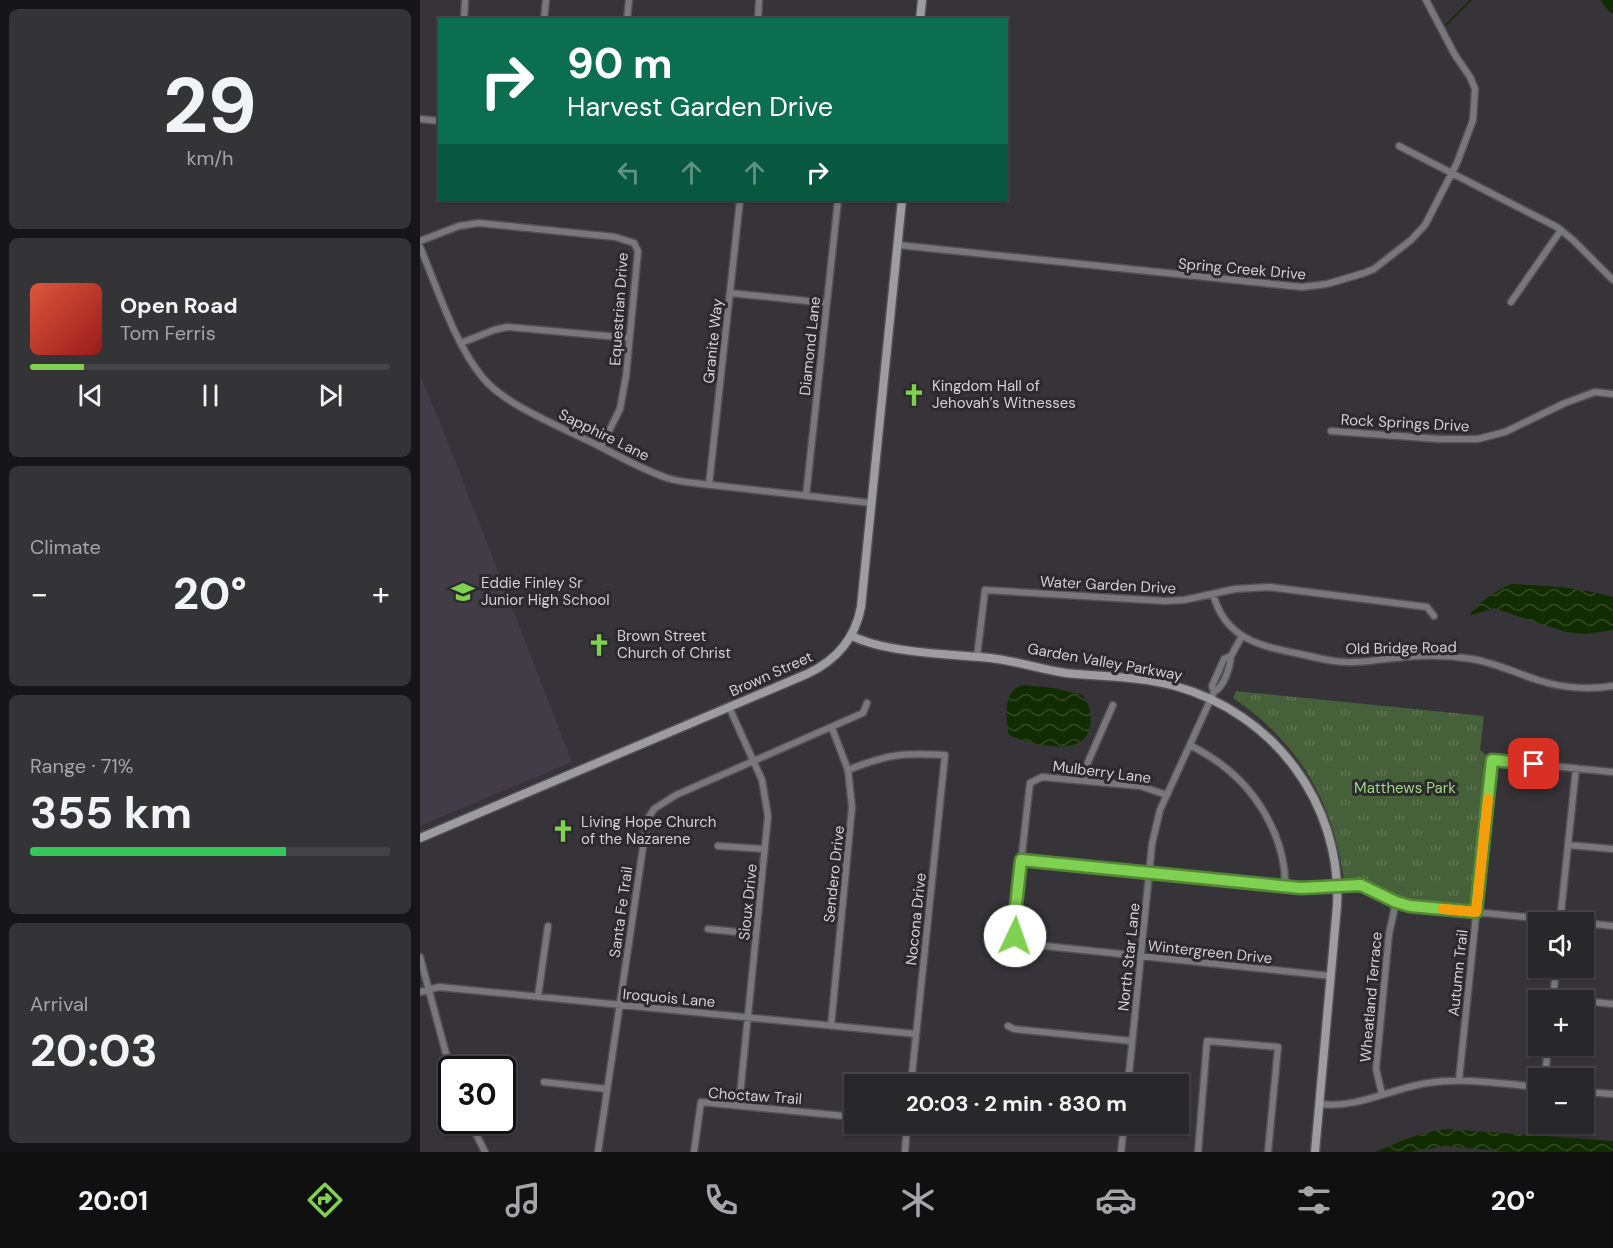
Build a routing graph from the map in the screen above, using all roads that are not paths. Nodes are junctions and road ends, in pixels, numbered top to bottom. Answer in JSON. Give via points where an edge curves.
{"nodes":[{"id":1,"x":465,"y":0,"type":"edge"},
{"id":2,"x":546,"y":0,"type":"edge"},
{"id":3,"x":629,"y":0,"type":"edge"},
{"id":4,"x":759,"y":0,"type":"edge"},
{"id":5,"x":922,"y":0,"type":"edge"},
{"id":6,"x":1426,"y":0,"type":"edge"},
{"id":7,"x":464,"y":18,"type":"edge"},
{"id":8,"x":544,"y":18,"type":"edge"},
{"id":9,"x":627,"y":18,"type":"edge"},
{"id":10,"x":758,"y":18,"type":"edge"},
{"id":11,"x":920,"y":18,"type":"edge"},
{"id":12,"x":420,"y":119,"type":"edge"},
{"id":13,"x":438,"y":121,"type":"edge"},
{"id":14,"x":1399,"y":146,"type":"dead end"},
{"id":15,"x":1452,"y":174,"type":"junction"},
{"id":16,"x":740,"y":201,"type":"edge"},
{"id":17,"x":838,"y":201,"type":"edge"},
{"id":18,"x":902,"y":201,"type":"edge"},
{"id":19,"x":1561,"y":230,"type":"junction"},
{"id":20,"x":420,"y":241,"type":"edge"},
{"id":21,"x":898,"y":245,"type":"junction"},
{"id":22,"x":420,"y":247,"type":"edge"},
{"id":23,"x":1613,"y":280,"type":"edge"},
{"id":24,"x":730,"y":293,"type":"junction"},
{"id":25,"x":1511,"y":302,"type":"dead end"},
{"id":26,"x":827,"y":303,"type":"junction"},
{"id":27,"x":629,"y":338,"type":"junction"},
{"id":28,"x":461,"y":343,"type":"junction"},
{"id":29,"x":1613,"y":394,"type":"edge"},
{"id":30,"x":1330,"y":431,"type":"dead end"},
{"id":31,"x":601,"y":447,"type":"junction"},
{"id":32,"x":709,"y":485,"type":"junction"},
{"id":33,"x":806,"y":496,"type":"junction"},
{"id":34,"x":871,"y":503,"type":"junction"},
{"id":35,"x":1213,"y":594,"type":"junction"},
{"id":36,"x":1434,"y":616,"type":"dead end"},
{"id":37,"x":852,"y":636,"type":"junction"},
{"id":38,"x":1242,"y":636,"type":"junction"},
{"id":39,"x":977,"y":657,"type":"junction"},
{"id":40,"x":1613,"y":686,"type":"edge"},
{"id":41,"x":1212,"y":696,"type":"junction"},
{"id":42,"x":867,"y":703,"type":"dead end"},
{"id":43,"x":1113,"y":705,"type":"dead end"},
{"id":44,"x":729,"y":707,"type":"junction"},
{"id":45,"x":832,"y":728,"type":"junction"},
{"id":46,"x":1190,"y":745,"type":"junction"},
{"id":47,"x":754,"y":762,"type":"junction"},
{"id":48,"x":1576,"y":768,"type":"junction"},
{"id":49,"x":848,"y":770,"type":"junction"},
{"id":50,"x":1613,"y":772,"type":"edge"},
{"id":51,"x":1085,"y":781,"type":"junction"},
{"id":52,"x":1167,"y":795,"type":"junction"},
{"id":53,"x":420,"y":838,"type":"edge"},
{"id":54,"x":1568,"y":845,"type":"junction"},
{"id":55,"x":718,"y":846,"type":"dead end"},
{"id":56,"x":765,"y":849,"type":"junction"},
{"id":57,"x":1613,"y":849,"type":"edge"},
{"id":58,"x":1021,"y":860,"type":"junction"},
{"id":59,"x":1149,"y":873,"type":"junction"},
{"id":60,"x":1285,"y":886,"type":"junction"},
{"id":61,"x":1338,"y":886,"type":"junction"},
{"id":62,"x":1396,"y":902,"type":"junction"},
{"id":63,"x":1476,"y":912,"type":"junction"},
{"id":64,"x":1561,"y":912,"type":"edge"},
{"id":65,"x":1528,"y":918,"type":"edge"},
{"id":66,"x":1594,"y":924,"type":"edge"},
{"id":67,"x":548,"y":926,"type":"dead end"},
{"id":68,"x":1613,"y":926,"type":"edge"},
{"id":69,"x":708,"y":929,"type":"dead end"},
{"id":70,"x":756,"y":934,"type":"junction"},
{"id":71,"x":420,"y":957,"type":"edge"},
{"id":72,"x":1141,"y":957,"type":"junction"},
{"id":73,"x":1331,"y":976,"type":"junction"},
{"id":74,"x":429,"y":989,"type":"junction"},
{"id":75,"x":420,"y":992,"type":"edge"},
{"id":76,"x":538,"y":996,"type":"junction"},
{"id":77,"x":1594,"y":1002,"type":"edge"},
{"id":78,"x":1613,"y":1004,"type":"edge"},
{"id":79,"x":620,"y":1005,"type":"junction"},
{"id":80,"x":748,"y":1017,"type":"junction"},
{"id":81,"x":831,"y":1026,"type":"junction"},
{"id":82,"x":1008,"y":1026,"type":"dead end"},
{"id":83,"x":916,"y":1034,"type":"junction"},
{"id":84,"x":1132,"y":1041,"type":"junction"},
{"id":85,"x":447,"y":1056,"type":"edge"},
{"id":86,"x":912,"y":1074,"type":"edge"},
{"id":87,"x":1129,"y":1074,"type":"edge"},
{"id":88,"x":1459,"y":1080,"type":"junction"},
{"id":89,"x":544,"y":1082,"type":"dead end"},
{"id":90,"x":1528,"y":1086,"type":"edge"},
{"id":91,"x":607,"y":1089,"type":"junction"},
{"id":92,"x":1594,"y":1093,"type":"edge"},
{"id":93,"x":1382,"y":1094,"type":"junction"},
{"id":94,"x":1613,"y":1094,"type":"edge"},
{"id":95,"x":1320,"y":1104,"type":"junction"},
{"id":96,"x":739,"y":1106,"type":"junction"},
{"id":97,"x":844,"y":1116,"type":"edge"},
{"id":98,"x":477,"y":1134,"type":"edge"},
{"id":99,"x":907,"y":1134,"type":"edge"},
{"id":100,"x":1123,"y":1134,"type":"edge"},
{"id":101,"x":485,"y":1152,"type":"edge"},
{"id":102,"x":598,"y":1152,"type":"edge"},
{"id":103,"x":694,"y":1152,"type":"edge"},
{"id":104,"x":905,"y":1152,"type":"edge"},
{"id":105,"x":1121,"y":1152,"type":"edge"},
{"id":106,"x":1198,"y":1152,"type":"edge"},
{"id":107,"x":1269,"y":1152,"type":"edge"},
{"id":108,"x":1315,"y":1152,"type":"edge"}],
"edges":[{"from":1,"to":7,"type":"street"},
{"from":2,"to":8,"type":"street"},
{"from":3,"to":9,"type":"street"},
{"from":4,"to":10,"type":"street"},
{"from":5,"to":11,"type":"main road"},
{"from":6,"to":15,"type":"street","name":"Spring Creek Drive","via":[[1474,89],[1473,120]]},
{"from":12,"to":13,"type":"street"},
{"from":14,"to":15,"type":"street"},
{"from":15,"to":19,"type":"street"},
{"from":15,"to":21,"type":"street","name":"Spring Creek Drive","via":[[1425,225],[1411,240],[1364,273],[1314,287]]},
{"from":16,"to":24,"type":"street","name":"Granite Way"},
{"from":17,"to":26,"type":"street","name":"Diamond Lane"},
{"from":18,"to":21,"type":"main road","name":"Brown Street"},
{"from":19,"to":23,"type":"street"},
{"from":19,"to":25,"type":"street"},
{"from":20,"to":27,"type":"street","name":"Equestrian Drive","via":[[459,226],[479,224],[615,237],[634,243],[638,251]]},
{"from":21,"to":34,"type":"main road","name":"Brown Street"},
{"from":22,"to":28,"type":"street","name":"Sapphire Lane"},
{"from":24,"to":26,"type":"street"},
{"from":24,"to":32,"type":"street","name":"Granite Way"},
{"from":26,"to":33,"type":"street","name":"Diamond Lane"},
{"from":27,"to":28,"type":"street","via":[[507,327]]},
{"from":27,"to":31,"type":"street","name":"Equestrian Drive","via":[[620,409]]},
{"from":28,"to":31,"type":"street","name":"Sapphire Lane","via":[[485,381],[504,396]]},
{"from":29,"to":30,"type":"street","name":"Rock Springs Drive","via":[[1595,392],[1505,432],[1478,439]]},
{"from":31,"to":32,"type":"street","name":"Sapphire Lane","via":[[668,478]]},
{"from":32,"to":33,"type":"street","name":"Sapphire Lane"},
{"from":33,"to":34,"type":"street","name":"Sapphire Lane"},
{"from":34,"to":37,"type":"main road","name":"Brown Street","via":[[861,607]]},
{"from":35,"to":36,"type":"street","name":"Water Garden Drive","via":[[1235,588],[1269,587],[1427,607]]},
{"from":35,"to":38,"type":"street","name":"Old Bridge Road","via":[[1221,614]]},
{"from":35,"to":39,"type":"street","name":"Water Garden Drive","via":[[1165,601],[985,590]]},
{"from":37,"to":39,"type":"main road","name":"Garden Valley Parkway","via":[[878,646]]},
{"from":37,"to":44,"type":"main road","name":"Brown Street","via":[[825,665]]},
{"from":38,"to":40,"type":"street","name":"Old Bridge Road","via":[[1260,645],[1337,661],[1454,657],[1493,664],[1556,684]]},
{"from":38,"to":41,"type":"street","name":"North Star Lane","via":[[1219,689]]},
{"from":39,"to":41,"type":"main road","name":"Garden Valley Parkway","via":[[1011,660],[1059,672],[1162,683]]},
{"from":41,"to":46,"type":"street","name":"North Star Lane"},
{"from":41,"to":61,"type":"main road","name":"Garden Valley Parkway","via":[[1262,731],[1297,767],[1325,823]]},
{"from":42,"to":45,"type":"street","name":"Santa Fe Trail","via":[[863,713]]},
{"from":43,"to":51,"type":"street","via":[[1088,762]]},
{"from":44,"to":47,"type":"street","name":"Sioux Drive"},
{"from":44,"to":53,"type":"main road","name":"Brown Street"},
{"from":45,"to":47,"type":"street","name":"Santa Fe Trail"},
{"from":45,"to":49,"type":"street","name":"Sendero Drive"},
{"from":46,"to":52,"type":"street","name":"North Star Lane"},
{"from":46,"to":60,"type":"street","via":[[1223,765],[1254,798],[1279,843]]},
{"from":47,"to":56,"type":"street","name":"Sioux Drive","via":[[767,803]]},
{"from":47,"to":79,"type":"street","name":"Santa Fe Trail","via":[[676,795],[654,809],[647,820]]},
{"from":48,"to":50,"type":"street"},
{"from":48,"to":54,"type":"street"},
{"from":48,"to":63,"type":"street","name":"Autumn Trail","via":[[1492,760]]},
{"from":49,"to":81,"type":"street","name":"Sendero Drive","via":[[852,816]]},
{"from":49,"to":83,"type":"street","name":"Nocona Drive","via":[[897,754],[945,755]]},
{"from":51,"to":52,"type":"street","name":"Mulberry Lane","via":[[1140,786]]},
{"from":51,"to":58,"type":"street","name":"Mulberry Lane","via":[[1034,779],[1028,787]]},
{"from":52,"to":59,"type":"street","name":"North Star Lane","via":[[1154,831]]},
{"from":54,"to":57,"type":"street"},
{"from":54,"to":64,"type":"street"},
{"from":55,"to":56,"type":"street"},
{"from":56,"to":70,"type":"street","name":"Sioux Drive"},
{"from":58,"to":59,"type":"street"},
{"from":58,"to":72,"type":"street","name":"Wintergreen Drive","via":[[1013,932],[1018,939],[1026,944]]},
{"from":59,"to":60,"type":"street"},
{"from":59,"to":72,"type":"street","name":"North Star Lane"},
{"from":60,"to":61,"type":"street"},
{"from":61,"to":62,"type":"street","via":[[1361,885]]},
{"from":61,"to":73,"type":"main road","name":"Garden Valley Parkway"},
{"from":62,"to":63,"type":"street"},
{"from":62,"to":93,"type":"street","name":"Wheatland Terrace","via":[[1389,934],[1376,1069]]},
{"from":63,"to":65,"type":"street"},
{"from":63,"to":88,"type":"street","name":"Autumn Trail"},
{"from":66,"to":68,"type":"street"},
{"from":67,"to":76,"type":"street"},
{"from":69,"to":70,"type":"street"},
{"from":70,"to":80,"type":"street","name":"Sioux Drive"},
{"from":71,"to":74,"type":"street"},
{"from":72,"to":73,"type":"street","name":"Wintergreen Drive"},
{"from":72,"to":84,"type":"street","name":"North Star Lane"},
{"from":73,"to":95,"type":"main road","name":"Garden Valley Parkway"},
{"from":74,"to":75,"type":"street","name":"Iroquois Lane"},
{"from":74,"to":76,"type":"street","name":"Iroquois Lane"},
{"from":74,"to":85,"type":"street"},
{"from":76,"to":79,"type":"street","name":"Iroquois Lane"},
{"from":77,"to":78,"type":"street"},
{"from":79,"to":80,"type":"street","name":"Iroquois Lane"},
{"from":79,"to":91,"type":"street","name":"Santa Fe Trail"},
{"from":80,"to":81,"type":"street","name":"Iroquois Lane"},
{"from":80,"to":96,"type":"street","name":"Sioux Drive"},
{"from":81,"to":83,"type":"street","name":"Iroquois Lane"},
{"from":82,"to":84,"type":"street"},
{"from":83,"to":86,"type":"street","name":"Nocona Drive"},
{"from":84,"to":87,"type":"street","name":"North Star Lane"},
{"from":88,"to":90,"type":"street"},
{"from":88,"to":93,"type":"street","via":[[1413,1085]]},
{"from":89,"to":91,"type":"street"},
{"from":91,"to":102,"type":"street","name":"Santa Fe Trail"},
{"from":92,"to":94,"type":"street"},
{"from":93,"to":95,"type":"street","via":[[1356,1103]]},
{"from":95,"to":108,"type":"main road","name":"Garden Valley Parkway"},
{"from":96,"to":97,"type":"street","name":"Choctaw Trail"},
{"from":96,"to":103,"type":"street","name":"Choctaw Trail","via":[[701,1102]]},
{"from":98,"to":101,"type":"street"},
{"from":99,"to":104,"type":"street"},
{"from":100,"to":105,"type":"street"},
{"from":106,"to":107,"type":"street","via":[[1206,1041],[1278,1047]]}]}
